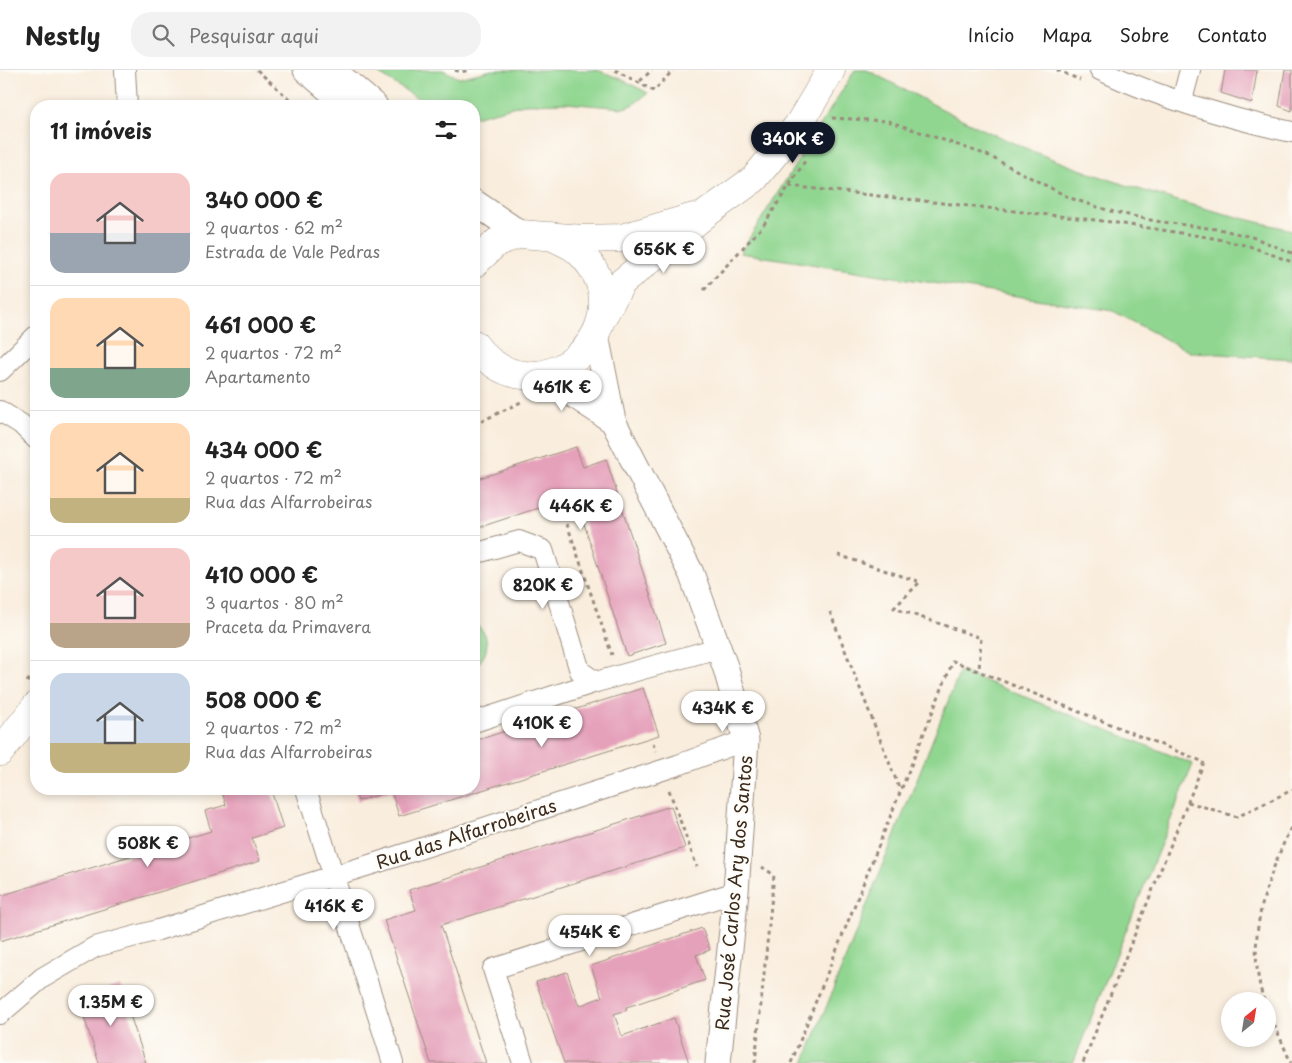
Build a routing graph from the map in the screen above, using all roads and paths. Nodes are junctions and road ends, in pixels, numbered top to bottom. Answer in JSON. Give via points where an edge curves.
{"nodes":[{"id":1,"x":124,"y":70,"type":"edge"},
{"id":2,"x":257,"y":70,"type":"edge"},
{"id":3,"x":306,"y":70,"type":"edge"},
{"id":4,"x":333,"y":70,"type":"edge"},
{"id":5,"x":455,"y":70,"type":"edge"},
{"id":6,"x":470,"y":70,"type":"edge"},
{"id":7,"x":615,"y":70,"type":"edge"},
{"id":8,"x":651,"y":70,"type":"edge"},
{"id":9,"x":673,"y":70,"type":"edge"},
{"id":10,"x":831,"y":70,"type":"edge"},
{"id":11,"x":1100,"y":70,"type":"edge"},
{"id":12,"x":1190,"y":70,"type":"edge"},
{"id":13,"x":621,"y":71,"type":"edge"},
{"id":14,"x":639,"y":82,"type":"junction"},
{"id":15,"x":126,"y":100,"type":"edge"},
{"id":16,"x":290,"y":100,"type":"edge"},
{"id":17,"x":341,"y":100,"type":"edge"},
{"id":18,"x":368,"y":100,"type":"edge"},
{"id":19,"x":1182,"y":100,"type":"junction"},
{"id":20,"x":836,"y":110,"type":"dead end"},
{"id":21,"x":1292,"y":132,"type":"edge"},
{"id":22,"x":805,"y":160,"type":"dead end"},
{"id":23,"x":789,"y":186,"type":"junction"},
{"id":24,"x":480,"y":206,"type":"edge"},
{"id":25,"x":707,"y":213,"type":"junction"},
{"id":26,"x":521,"y":234,"type":"junction"},
{"id":27,"x":551,"y":236,"type":"junction"},
{"id":28,"x":1292,"y":253,"type":"edge"},
{"id":29,"x":480,"y":258,"type":"edge"},
{"id":30,"x":1292,"y":262,"type":"edge"},
{"id":31,"x":704,"y":290,"type":"dead end"},
{"id":32,"x":598,"y":328,"type":"junction"},
{"id":33,"x":30,"y":342,"type":"edge"},
{"id":34,"x":480,"y":352,"type":"edge"},
{"id":35,"x":484,"y":368,"type":"edge"},
{"id":36,"x":0,"y":371,"type":"edge"},
{"id":37,"x":525,"y":387,"type":"junction"},
{"id":38,"x":0,"y":411,"type":"edge"},
{"id":39,"x":480,"y":421,"type":"edge"},
{"id":40,"x":613,"y":421,"type":"junction"},
{"id":41,"x":30,"y":433,"type":"edge"},
{"id":42,"x":559,"y":501,"type":"dead end"},
{"id":43,"x":480,"y":552,"type":"edge"},
{"id":44,"x":838,"y":555,"type":"dead end"},
{"id":45,"x":830,"y":612,"type":"dead end"},
{"id":46,"x":718,"y":648,"type":"junction"},
{"id":47,"x":612,"y":656,"type":"dead end"},
{"id":48,"x":978,"y":671,"type":"junction"},
{"id":49,"x":596,"y":682,"type":"junction"},
{"id":50,"x":30,"y":714,"type":"edge"},
{"id":51,"x":480,"y":720,"type":"edge"},
{"id":52,"x":746,"y":740,"type":"junction"},
{"id":53,"x":653,"y":743,"type":"dead end"},
{"id":54,"x":664,"y":751,"type":"dead end"},
{"id":55,"x":0,"y":752,"type":"edge"},
{"id":56,"x":670,"y":784,"type":"dead end"},
{"id":57,"x":900,"y":790,"type":"junction"},
{"id":58,"x":1292,"y":790,"type":"edge"},
{"id":59,"x":308,"y":795,"type":"edge"},
{"id":60,"x":1188,"y":802,"type":"junction"},
{"id":61,"x":1292,"y":826,"type":"edge"},
{"id":62,"x":697,"y":867,"type":"dead end"},
{"id":63,"x":334,"y":874,"type":"junction"},
{"id":64,"x":736,"y":892,"type":"junction"},
{"id":65,"x":1262,"y":992,"type":"edge"},
{"id":66,"x":0,"y":1014,"type":"edge"},
{"id":67,"x":1276,"y":1028,"type":"edge"},
{"id":68,"x":386,"y":1061,"type":"edge"},
{"id":69,"x":523,"y":1063,"type":"edge"},
{"id":70,"x":718,"y":1063,"type":"edge"},
{"id":71,"x":791,"y":1063,"type":"edge"},
{"id":72,"x":1083,"y":1063,"type":"edge"},
{"id":73,"x":1291,"y":1063,"type":"edge"}],
"edges":[{"from":1,"to":15,"type":"street"},
{"from":2,"to":16,"type":"path"},
{"from":3,"to":17,"type":"street"},
{"from":4,"to":18,"type":"street"},
{"from":5,"to":6,"type":"path"},
{"from":7,"to":13,"type":"path"},
{"from":8,"to":14,"type":"path"},
{"from":9,"to":14,"type":"path","via":[[654,91]]},
{"from":10,"to":25,"type":"main road","via":[[799,124],[754,179]]},
{"from":11,"to":19,"type":"street"},
{"from":12,"to":19,"type":"street"},
{"from":13,"to":14,"type":"path"},
{"from":19,"to":21,"type":"street","via":[[1252,123]]},
{"from":20,"to":28,"type":"path","via":[[831,118],[888,121],[987,155],[1070,198],[1110,211],[1223,230],[1255,238]]},
{"from":22,"to":23,"type":"path"},
{"from":23,"to":30,"type":"path","via":[[1104,221],[1222,240]]},
{"from":23,"to":31,"type":"path","via":[[763,226]]},
{"from":24,"to":26,"type":"street"},
{"from":25,"to":27,"type":"main road","via":[[622,238]]},
{"from":25,"to":32,"type":"main road","via":[[621,282]]},
{"from":26,"to":27,"type":"main road"},
{"from":26,"to":29,"type":"main road","via":[[497,242]]},
{"from":27,"to":32,"type":"main road","via":[[580,252],[595,271],[602,294]]},
{"from":32,"to":37,"type":"main road","via":[[583,354],[569,365]]},
{"from":32,"to":40,"type":"street"},
{"from":33,"to":36,"type":"street"},
{"from":34,"to":35,"type":"main road"},
{"from":35,"to":37,"type":"main road"},
{"from":37,"to":39,"type":"path"},
{"from":37,"to":40,"type":"street","via":[[560,386]]},
{"from":38,"to":41,"type":"street"},
{"from":40,"to":46,"type":"street","name":"Rua José Carlos Ary dos Santos","via":[[691,574]]},
{"from":42,"to":47,"type":"path"},
{"from":43,"to":49,"type":"street","via":[[519,541],[543,550],[580,671]]},
{"from":44,"to":48,"type":"path","via":[[920,582],[894,608],[982,638]]},
{"from":45,"to":57,"type":"path"},
{"from":46,"to":49,"type":"street"},
{"from":46,"to":52,"type":"street","name":"Rua José Carlos Ary dos Santos"},
{"from":48,"to":57,"type":"path","via":[[953,661]]},
{"from":48,"to":60,"type":"path","via":[[1204,762]]},
{"from":49,"to":51,"type":"street"},
{"from":50,"to":55,"type":"main road"},
{"from":52,"to":63,"type":"street","name":"Rua das Alfarrobeiras","via":[[669,768]]},
{"from":52,"to":64,"type":"street","name":"Rua José Carlos Ary dos Santos"},
{"from":53,"to":54,"type":"path","via":[[657,754]]},
{"from":56,"to":62,"type":"path","via":[[668,788]]},
{"from":57,"to":71,"type":"path"},
{"from":58,"to":60,"type":"path","via":[[1237,817]]},
{"from":59,"to":63,"type":"street"},
{"from":60,"to":72,"type":"path"},
{"from":61,"to":65,"type":"path","via":[[1266,884],[1257,922],[1256,956]]},
{"from":63,"to":66,"type":"street","name":"Rua das Alfarrobeiras","via":[[96,947],[42,978]]},
{"from":63,"to":68,"type":"street"},
{"from":64,"to":69,"type":"street","via":[[493,969]]},
{"from":64,"to":70,"type":"street","name":"Rua José Carlos Ary dos Santos"},
{"from":67,"to":73,"type":"path"}]}
